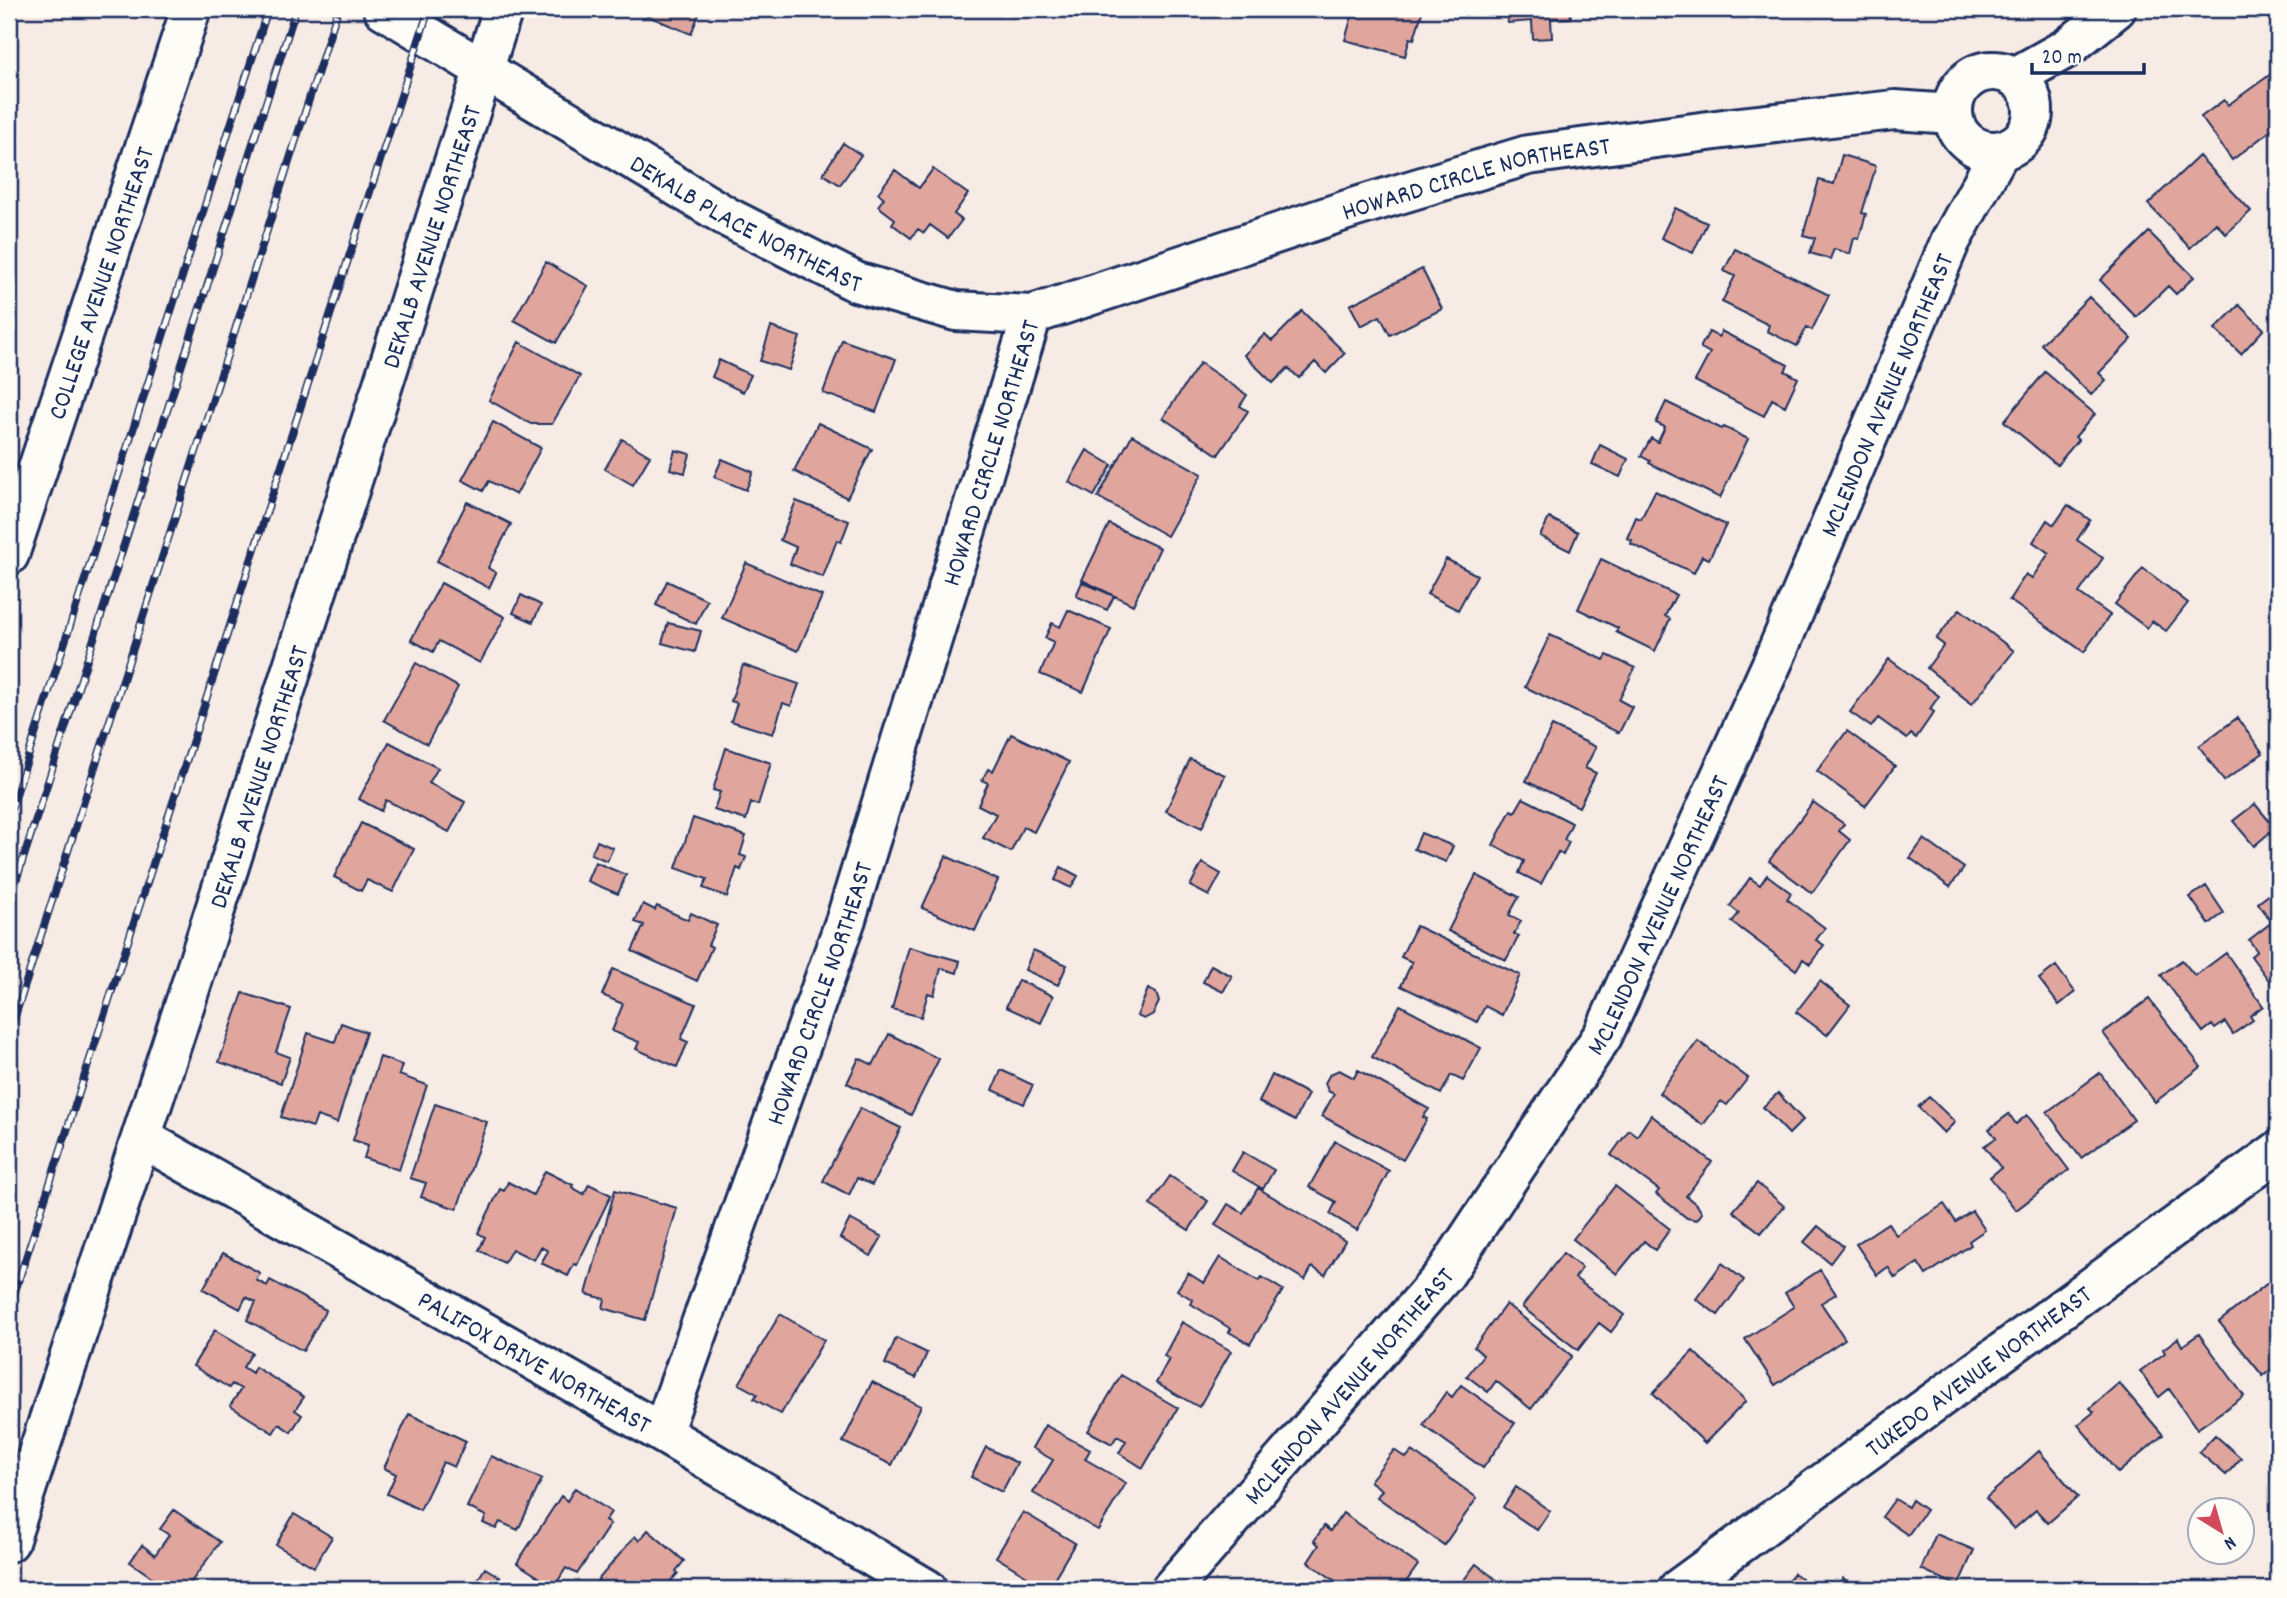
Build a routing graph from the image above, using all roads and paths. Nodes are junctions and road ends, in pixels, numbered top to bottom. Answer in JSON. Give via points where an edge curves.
{"nodes":[{"id":1,"x":191,"y":9,"type":"edge"},
{"id":2,"x":383,"y":9,"type":"edge"},
{"id":3,"x":503,"y":9,"type":"edge"},
{"id":4,"x":2116,"y":9,"type":"edge"},
{"id":5,"x":484,"y":69,"type":"junction"},
{"id":6,"x":2024,"y":89,"type":"junction"},
{"id":7,"x":1958,"y":98,"type":"junction"},
{"id":8,"x":2000,"y":151,"type":"junction"},
{"id":9,"x":1032,"y":315,"type":"junction"},
{"id":10,"x":9,"y":555,"type":"edge"},
{"id":11,"x":142,"y":1138,"type":"junction"},
{"id":12,"x":2278,"y":1151,"type":"edge"},
{"id":13,"x":662,"y":1433,"type":"junction"},
{"id":14,"x":9,"y":1542,"type":"edge"},
{"id":15,"x":927,"y":1589,"type":"edge"},
{"id":16,"x":1171,"y":1589,"type":"edge"},
{"id":17,"x":1678,"y":1589,"type":"edge"}],
"edges":[{"from":1,"to":10,"type":"street","name":"COLLEGE AVENUE NORTHEAST"},
{"from":2,"to":5,"type":"street","name":"DEKALB PLACE NORTHEAST"},
{"from":3,"to":5,"type":"street","name":"DEKALB AVENUE NORTHEAST"},
{"from":4,"to":6,"type":"street","name":"MCLENDON AVENUE NORTHEAST"},
{"from":5,"to":9,"type":"street","name":"DEKALB PLACE NORTHEAST","via":[[729,218],[856,282],[956,311]]},
{"from":5,"to":11,"type":"street","name":"DEKALB AVENUE NORTHEAST"},
{"from":6,"to":7,"type":"street","via":[[2004,72],[1988,71],[1973,75]]},
{"from":6,"to":8,"type":"street","name":"MCLENDON AVENUE NORTHEAST","via":[[2032,120],[2026,134]]},
{"from":7,"to":8,"type":"street","via":[[1960,134],[1972,146]]},
{"from":7,"to":9,"type":"street","name":"HOWARD CIRCLE NORTHEAST","via":[[1895,110],[1528,155],[1356,206]]},
{"from":8,"to":16,"type":"street","name":"MCLENDON AVENUE NORTHEAST","via":[[1950,242],[1774,659],[1603,1035],[1445,1274]]},
{"from":9,"to":13,"type":"street","name":"HOWARD CIRCLE NORTHEAST","via":[[846,919]]},
{"from":11,"to":13,"type":"street","name":"PALIFOX DRIVE NORTHEAST"},
{"from":11,"to":14,"type":"street","name":"DEKALB AVENUE NORTHEAST"},
{"from":12,"to":17,"type":"street","name":"TUXEDO AVENUE NORTHEAST"},
{"from":13,"to":15,"type":"street","name":"PALIFOX DRIVE NORTHEAST"}]}
